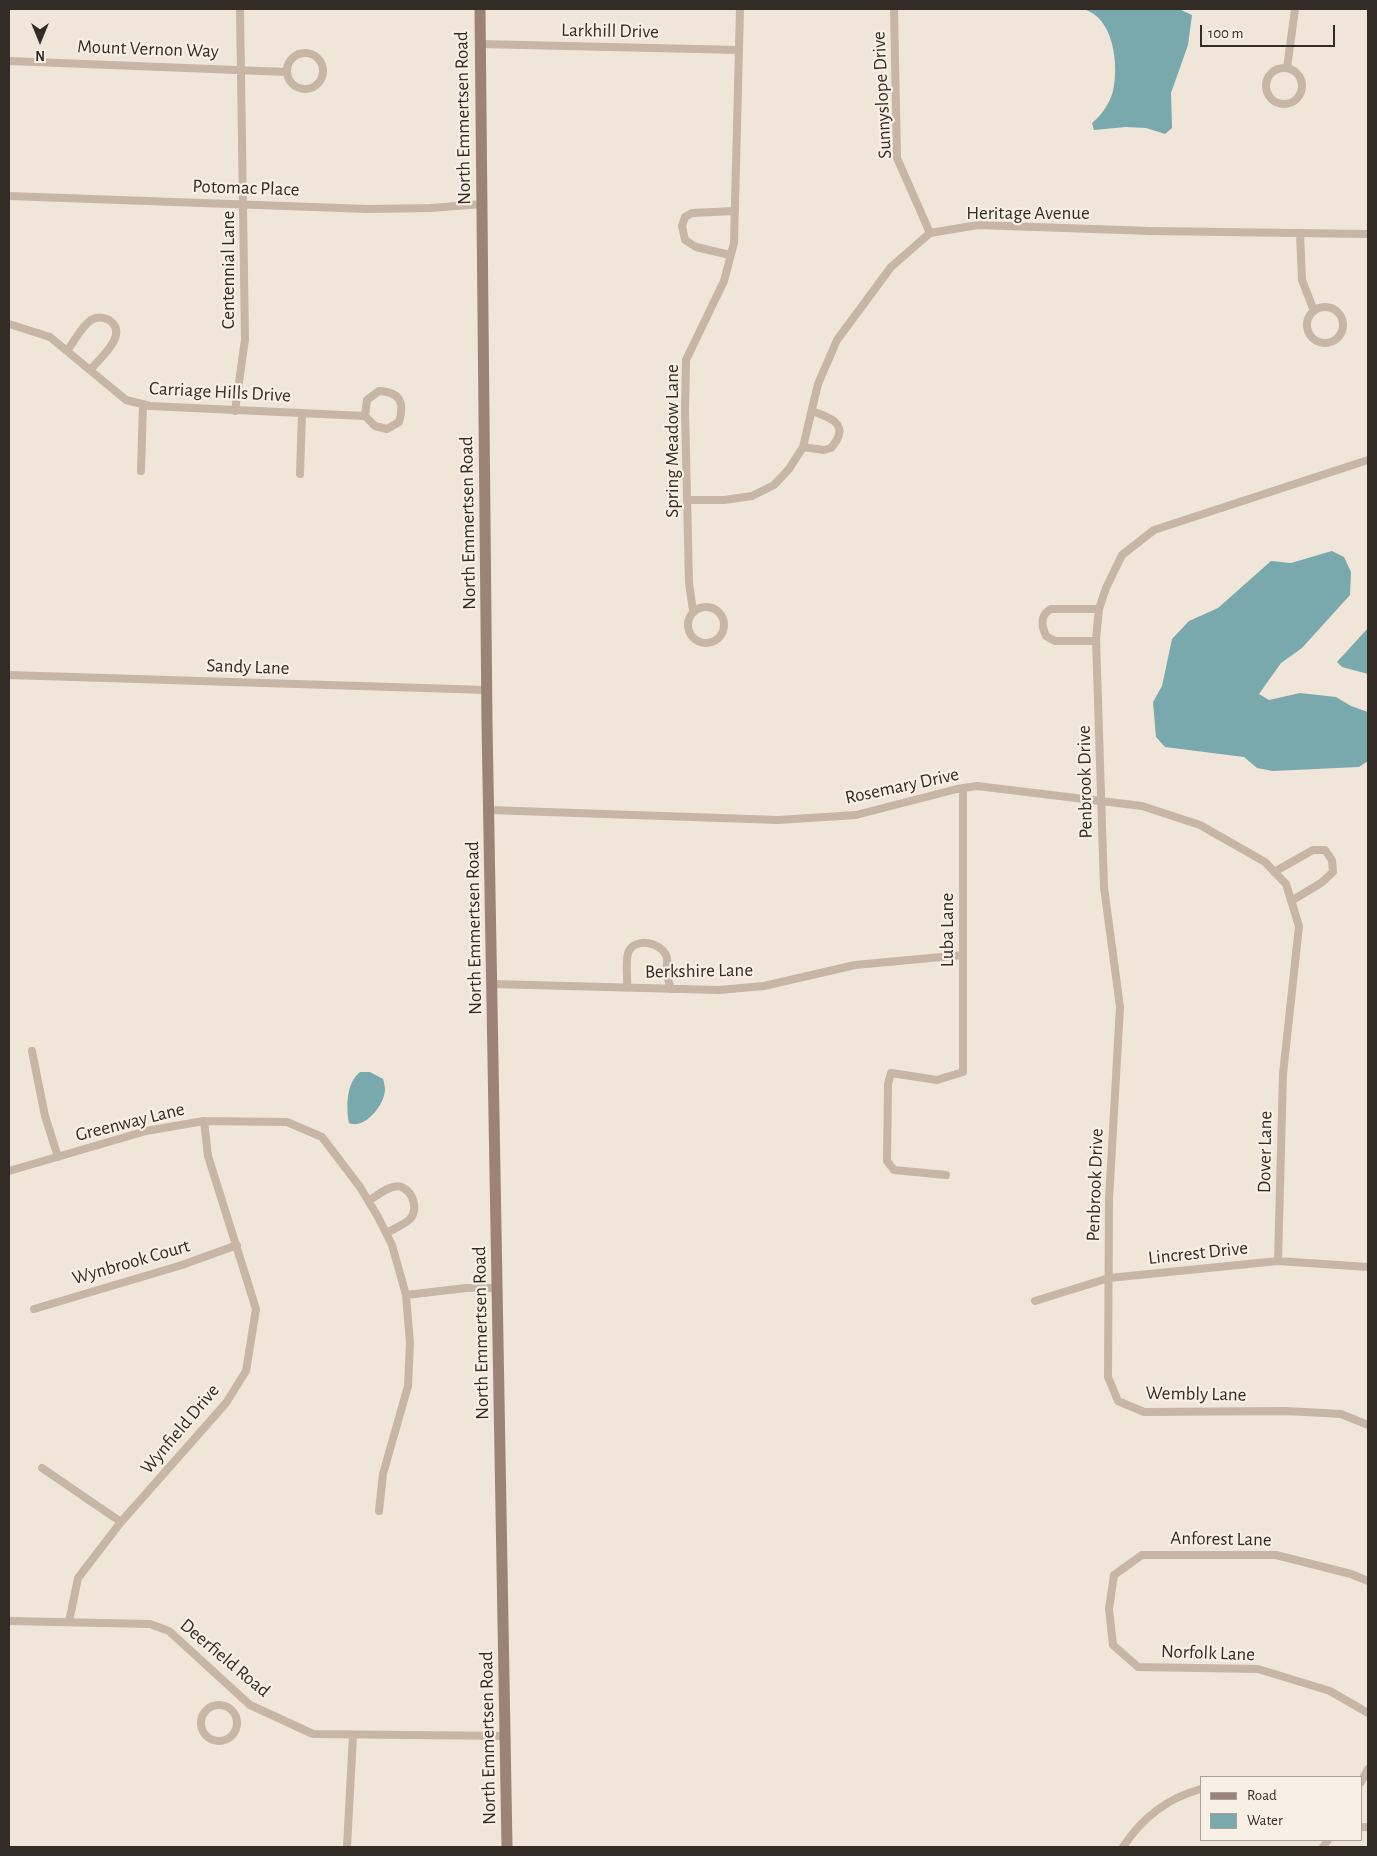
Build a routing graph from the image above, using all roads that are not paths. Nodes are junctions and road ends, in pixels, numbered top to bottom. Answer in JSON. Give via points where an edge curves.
{"nodes":[{"id":1,"x":240,"y":9,"type":"edge"},
{"id":2,"x":480,"y":9,"type":"edge"},
{"id":3,"x":740,"y":9,"type":"edge"},
{"id":4,"x":894,"y":9,"type":"edge"},
{"id":5,"x":1294,"y":9,"type":"edge"},
{"id":6,"x":480,"y":44,"type":"junction"},
{"id":7,"x":739,"y":50,"type":"junction"},
{"id":8,"x":9,"y":60,"type":"edge"},
{"id":9,"x":1287,"y":68,"type":"junction"},
{"id":10,"x":243,"y":69,"type":"junction"},
{"id":11,"x":287,"y":72,"type":"junction"},
{"id":12,"x":9,"y":196,"type":"edge"},
{"id":13,"x":244,"y":204,"type":"junction"},
{"id":14,"x":482,"y":204,"type":"junction"},
{"id":15,"x":735,"y":212,"type":"junction"},
{"id":16,"x":930,"y":233,"type":"junction"},
{"id":17,"x":1300,"y":234,"type":"junction"},
{"id":18,"x":1368,"y":234,"type":"edge"},
{"id":19,"x":730,"y":255,"type":"junction"},
{"id":20,"x":1314,"y":311,"type":"junction"},
{"id":21,"x":9,"y":324,"type":"edge"},
{"id":22,"x":67,"y":351,"type":"junction"},
{"id":23,"x":90,"y":370,"type":"junction"},
{"id":24,"x":143,"y":404,"type":"junction"},
{"id":25,"x":235,"y":411,"type":"junction"},
{"id":26,"x":812,"y":411,"type":"junction"},
{"id":27,"x":302,"y":413,"type":"junction"},
{"id":28,"x":365,"y":416,"type":"junction"},
{"id":29,"x":803,"y":446,"type":"junction"},
{"id":30,"x":1368,"y":460,"type":"edge"},
{"id":31,"x":141,"y":471,"type":"dead end"},
{"id":32,"x":300,"y":474,"type":"dead end"},
{"id":33,"x":687,"y":500,"type":"junction"},
{"id":34,"x":1099,"y":609,"type":"junction"},
{"id":35,"x":694,"y":611,"type":"junction"},
{"id":36,"x":1096,"y":641,"type":"junction"},
{"id":37,"x":9,"y":675,"type":"edge"},
{"id":38,"x":487,"y":690,"type":"junction"},
{"id":39,"x":963,"y":788,"type":"junction"},
{"id":40,"x":1101,"y":801,"type":"junction"},
{"id":41,"x":489,"y":810,"type":"junction"},
{"id":42,"x":1274,"y":872,"type":"junction"},
{"id":43,"x":1291,"y":901,"type":"junction"},
{"id":44,"x":963,"y":955,"type":"junction"},
{"id":45,"x":492,"y":984,"type":"junction"},
{"id":46,"x":627,"y":988,"type":"junction"},
{"id":47,"x":671,"y":989,"type":"junction"},
{"id":48,"x":1286,"y":1044,"type":"joint"},
{"id":49,"x":32,"y":1051,"type":"dead end"},
{"id":50,"x":204,"y":1121,"type":"junction"},
{"id":51,"x":58,"y":1157,"type":"junction"},
{"id":52,"x":9,"y":1171,"type":"edge"},
{"id":53,"x":946,"y":1175,"type":"dead end"},
{"id":54,"x":369,"y":1201,"type":"junction"},
{"id":55,"x":386,"y":1232,"type":"junction"},
{"id":56,"x":237,"y":1246,"type":"junction"},
{"id":57,"x":1278,"y":1261,"type":"junction"},
{"id":58,"x":1368,"y":1267,"type":"edge"},
{"id":59,"x":1109,"y":1278,"type":"junction"},
{"id":60,"x":498,"y":1288,"type":"junction"},
{"id":61,"x":406,"y":1296,"type":"junction"},
{"id":62,"x":1035,"y":1301,"type":"dead end"},
{"id":63,"x":34,"y":1309,"type":"dead end"},
{"id":64,"x":1368,"y":1425,"type":"edge"},
{"id":65,"x":42,"y":1468,"type":"dead end"},
{"id":66,"x":379,"y":1511,"type":"dead end"},
{"id":67,"x":122,"y":1522,"type":"junction"},
{"id":68,"x":1366,"y":1581,"type":"edge"},
{"id":69,"x":1109,"y":1609,"type":"joint"},
{"id":70,"x":9,"y":1621,"type":"edge"},
{"id":71,"x":70,"y":1622,"type":"junction"},
{"id":72,"x":242,"y":1698,"type":"junction"},
{"id":73,"x":232,"y":1711,"type":"junction"},
{"id":74,"x":1368,"y":1713,"type":"edge"},
{"id":75,"x":353,"y":1735,"type":"junction"},
{"id":76,"x":506,"y":1736,"type":"junction"},
{"id":77,"x":1368,"y":1769,"type":"edge"},
{"id":78,"x":1362,"y":1780,"type":"edge"},
{"id":79,"x":1200,"y":1789,"type":"edge"},
{"id":80,"x":347,"y":1847,"type":"edge"},
{"id":81,"x":507,"y":1847,"type":"edge"},
{"id":82,"x":1123,"y":1847,"type":"edge"}],
"edges":[{"from":1,"to":10,"type":"street","name":"Centennial Lane"},
{"from":2,"to":6,"type":"street","name":"North Emmertsen Road"},
{"from":3,"to":7,"type":"street","name":"Spring Meadow Lane"},
{"from":4,"to":16,"type":"street","name":"Sunnyslope Drive","via":[[897,158]]},
{"from":5,"to":9,"type":"street"},
{"from":6,"to":7,"type":"street","name":"Larkhill Drive"},
{"from":6,"to":14,"type":"street","name":"North Emmertsen Road"},
{"from":7,"to":15,"type":"street","name":"Spring Meadow Lane"},
{"from":8,"to":10,"type":"street","name":"Mount Vernon Way"},
{"from":9,"to":9,"type":"street","via":[[1276,69],[1266,83],[1271,99],[1282,104],[1294,101],[1302,86],[1298,74]]},
{"from":10,"to":11,"type":"street","name":"Mount Vernon Way"},
{"from":10,"to":13,"type":"street","name":"Centennial Lane"},
{"from":11,"to":11,"type":"street","via":[[292,58],[303,53],[318,59],[323,70],[317,85],[306,90],[292,85]]},
{"from":12,"to":13,"type":"street","name":"Potomac Place"},
{"from":13,"to":14,"type":"street","name":"Potomac Place","via":[[377,209]]},
{"from":13,"to":25,"type":"street","name":"Centennial Lane","via":[[245,338]]},
{"from":14,"to":38,"type":"street","name":"North Emmertsen Road"},
{"from":15,"to":19,"type":"street","name":"Spring Meadow Lane"},
{"from":15,"to":19,"type":"street","via":[[692,213],[684,217],[682,226],[685,240],[696,247]]},
{"from":16,"to":17,"type":"street","name":"Heritage Avenue","via":[[978,225]]},
{"from":16,"to":26,"type":"street","via":[[891,267],[837,340],[818,384]]},
{"from":17,"to":18,"type":"street","name":"Heritage Avenue"},
{"from":17,"to":20,"type":"street","via":[[1302,280]]},
{"from":19,"to":33,"type":"street","name":"Spring Meadow Lane","via":[[724,281],[686,360]]},
{"from":20,"to":20,"type":"street","via":[[1306,326],[1311,337],[1321,343],[1337,339],[1343,328],[1337,312],[1326,307]]},
{"from":21,"to":22,"type":"street","name":"Carriage Hills Drive","via":[[50,338]]},
{"from":22,"to":23,"type":"street","name":"Carriage Hills Drive"},
{"from":22,"to":23,"type":"street","via":[[89,321],[106,318],[112,322],[116,329],[112,346]]},
{"from":23,"to":24,"type":"street","name":"Carriage Hills Drive","via":[[126,400]]},
{"from":24,"to":25,"type":"street","name":"Carriage Hills Drive"},
{"from":24,"to":31,"type":"street"},
{"from":25,"to":27,"type":"street","name":"Carriage Hills Drive"},
{"from":26,"to":29,"type":"street"},
{"from":26,"to":29,"type":"street","via":[[832,418],[839,427],[839,434],[831,448]]},
{"from":27,"to":28,"type":"street","name":"Carriage Hills Drive"},
{"from":27,"to":32,"type":"street"},
{"from":28,"to":28,"type":"street","name":"Carriage Hills Drive","via":[[367,400],[379,390],[391,391],[400,399],[402,411],[399,422],[393,427],[375,426]]},
{"from":29,"to":33,"type":"street","via":[[774,485],[752,496]]},
{"from":30,"to":34,"type":"street","name":"Penbrook Drive","via":[[1154,530],[1122,555]]},
{"from":33,"to":35,"type":"street","name":"Spring Meadow Lane","via":[[689,583]]},
{"from":34,"to":36,"type":"street","name":"Penbrook Drive"},
{"from":34,"to":36,"type":"street","via":[[1051,609],[1043,616],[1042,623],[1046,636],[1055,641]]},
{"from":35,"to":35,"type":"street","name":"Spring Meadow Lane","via":[[688,627],[692,637],[708,643],[718,638],[724,621],[717,610],[705,607]]},
{"from":36,"to":40,"type":"street","name":"Penbrook Drive"},
{"from":37,"to":38,"type":"street","name":"Sandy Lane"},
{"from":38,"to":41,"type":"street","name":"North Emmertsen Road"},
{"from":39,"to":40,"type":"street","name":"Rosemary Drive","via":[[978,786]]},
{"from":39,"to":41,"type":"street","name":"Rosemary Drive","via":[[856,815],[778,820]]},
{"from":39,"to":44,"type":"street","name":"Luba Lane"},
{"from":40,"to":42,"type":"street","name":"Rosemary Drive","via":[[1142,806],[1200,825],[1265,862]]},
{"from":40,"to":59,"type":"street","name":"Penbrook Drive","via":[[1104,887],[1120,1007],[1109,1200]]},
{"from":41,"to":45,"type":"street","name":"North Emmertsen Road"},
{"from":42,"to":43,"type":"street","name":"Rosemary Drive","via":[[1286,884]]},
{"from":42,"to":43,"type":"street","via":[[1313,850],[1325,850],[1332,860],[1333,872],[1322,883]]},
{"from":43,"to":48,"type":"street","name":"Rosemary Drive","via":[[1300,926]]},
{"from":44,"to":47,"type":"street","name":"Berkshire Lane","via":[[855,965],[764,986],[719,990]]},
{"from":44,"to":53,"type":"street","name":"Luba Lane","via":[[963,1072],[937,1080],[891,1073],[888,1084],[887,1161],[894,1170]]},
{"from":45,"to":46,"type":"street","name":"Berkshire Lane"},
{"from":45,"to":60,"type":"street","name":"North Emmertsen Road"},
{"from":46,"to":47,"type":"street","name":"Berkshire Lane"},
{"from":46,"to":47,"type":"street","via":[[629,951],[635,944],[648,942],[660,947],[667,958],[666,972]]},
{"from":48,"to":57,"type":"street","name":"Dover Lane","via":[[1282,1074]]},
{"from":49,"to":51,"type":"street","via":[[45,1116]]},
{"from":50,"to":51,"type":"street","name":"Greenway Lane","via":[[146,1131]]},
{"from":50,"to":54,"type":"street","name":"Greenway Lane","via":[[291,1123],[322,1137]]},
{"from":50,"to":56,"type":"street","name":"Wynfield Drive","via":[[208,1156]]},
{"from":51,"to":52,"type":"street","name":"Greenway Lane"},
{"from":54,"to":55,"type":"street"},
{"from":54,"to":55,"type":"street","via":[[394,1186],[404,1188],[415,1203],[409,1220]]},
{"from":55,"to":61,"type":"street"},
{"from":56,"to":63,"type":"street","name":"Wynbrook Court"},
{"from":56,"to":67,"type":"street","name":"Wynfield Drive","via":[[256,1309],[246,1371],[226,1403]]},
{"from":57,"to":58,"type":"street","name":"Lincrest Drive"},
{"from":57,"to":59,"type":"street","name":"Lincrest Drive"},
{"from":59,"to":62,"type":"street","name":"Lincrest Drive"},
{"from":59,"to":64,"type":"street","name":"Wembly Lane","via":[[1108,1377],[1118,1401],[1144,1412],[1341,1414]]},
{"from":60,"to":61,"type":"street","via":[[466,1288]]},
{"from":60,"to":76,"type":"street","name":"North Emmertsen Road"},
{"from":61,"to":66,"type":"street","via":[[410,1343],[408,1386],[383,1474]]},
{"from":65,"to":67,"type":"street"},
{"from":67,"to":71,"type":"street","name":"Wynfield Drive","via":[[78,1578]]},
{"from":68,"to":69,"type":"street","name":"Anforest Lane","via":[[1276,1554],[1142,1555],[1114,1575]]},
{"from":69,"to":74,"type":"street","name":"Norfolk Lane","via":[[1113,1645],[1138,1668],[1258,1669],[1330,1691]]},
{"from":70,"to":71,"type":"street","name":"Deerfield Road"},
{"from":71,"to":72,"type":"street","name":"Deerfield Road","via":[[150,1624],[169,1631]]},
{"from":72,"to":73,"type":"street"},
{"from":72,"to":75,"type":"street","name":"Deerfield Road","via":[[250,1706],[313,1734]]},
{"from":73,"to":73,"type":"street","via":[[237,1722],[232,1737],[221,1742],[207,1737],[201,1722],[207,1710],[217,1705]]},
{"from":75,"to":76,"type":"street","name":"Deerfield Road"},
{"from":75,"to":80,"type":"street"},
{"from":76,"to":81,"type":"street","name":"North Emmertsen Road"},
{"from":77,"to":78,"type":"street"},
{"from":79,"to":82,"type":"street","via":[[1179,1794],[1137,1826]]}]}
